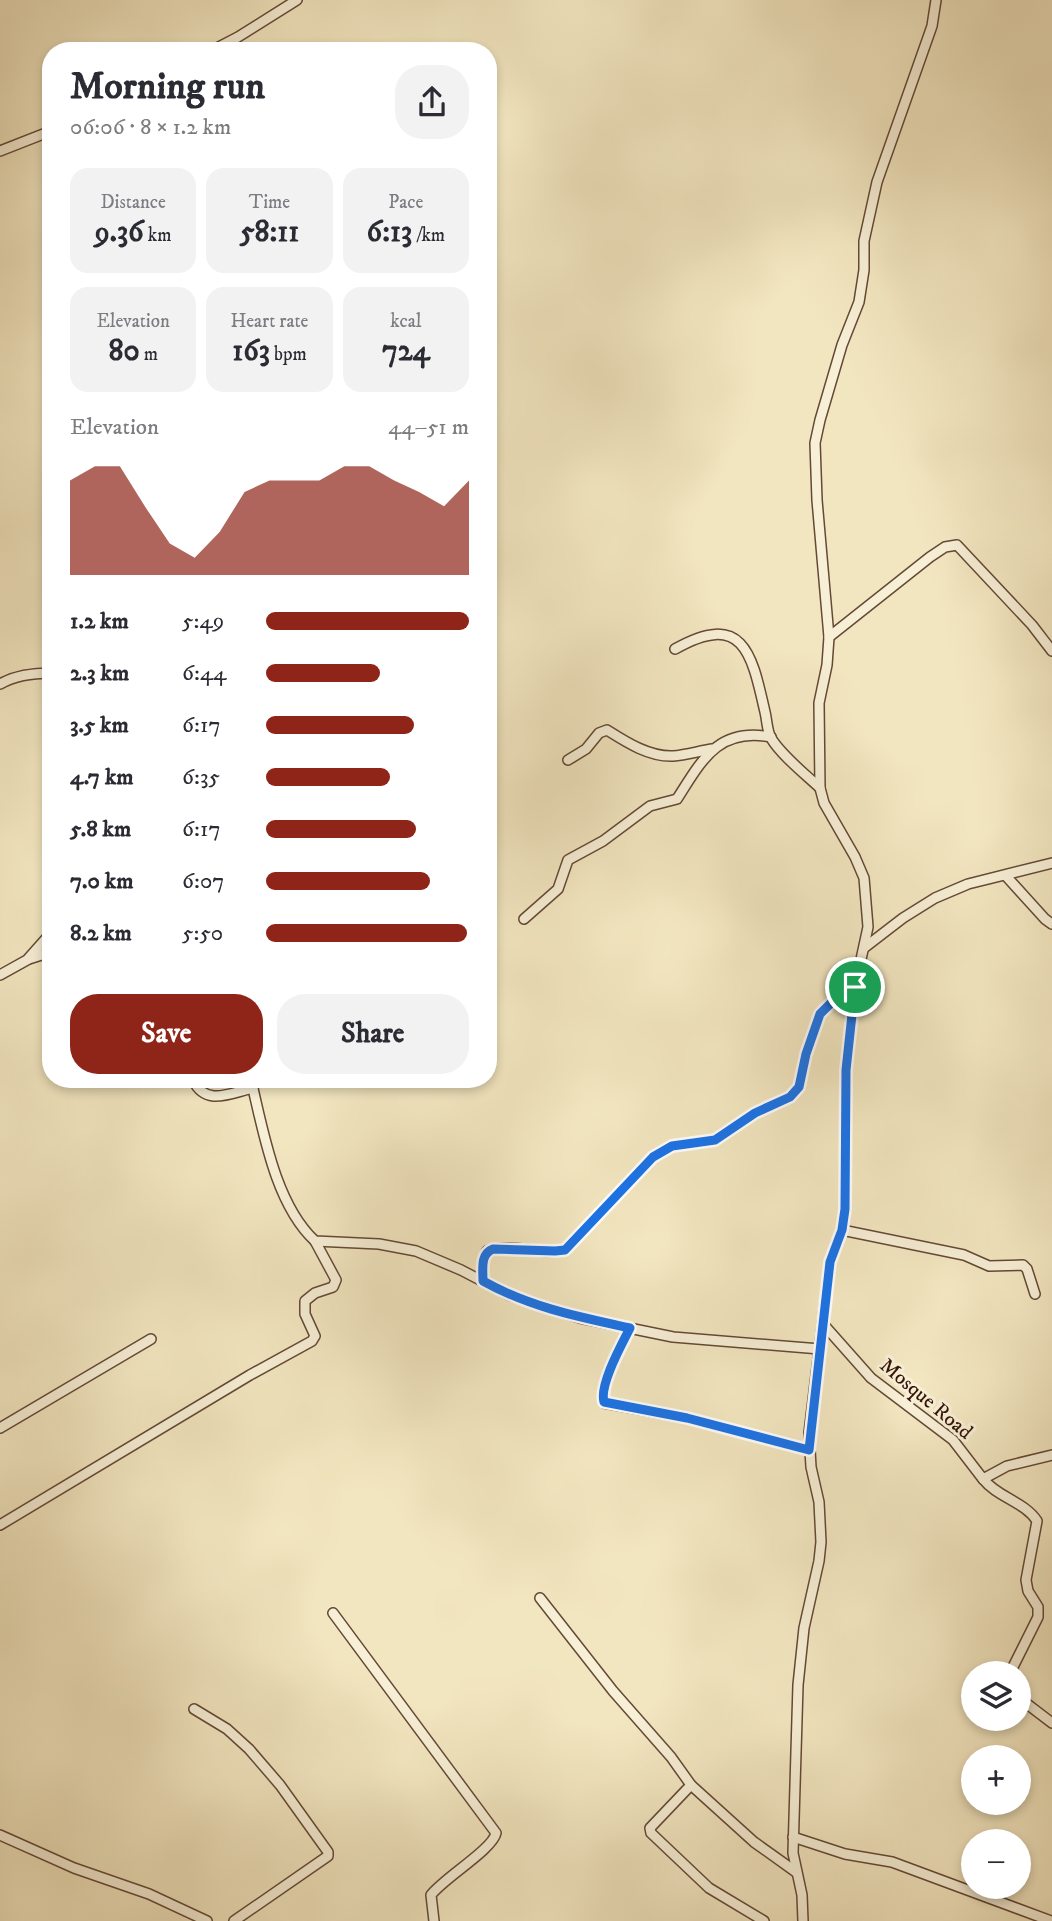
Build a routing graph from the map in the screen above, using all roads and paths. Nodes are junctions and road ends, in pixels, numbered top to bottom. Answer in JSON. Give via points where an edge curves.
{"nodes":[{"id":1,"x":298,"y":0,"type":"edge"},
{"id":2,"x":936,"y":0,"type":"edge"},
{"id":3,"x":228,"y":42,"type":"edge"},
{"id":4,"x":42,"y":134,"type":"edge"},
{"id":5,"x":0,"y":150,"type":"edge"},
{"id":6,"x":829,"y":637,"type":"junction"},
{"id":7,"x":675,"y":649,"type":"dead end"},
{"id":8,"x":1052,"y":651,"type":"edge"},
{"id":9,"x":42,"y":673,"type":"edge"},
{"id":10,"x":0,"y":684,"type":"edge"},
{"id":11,"x":771,"y":737,"type":"junction"},
{"id":12,"x":712,"y":749,"type":"junction"},
{"id":13,"x":568,"y":760,"type":"dead end"},
{"id":14,"x":820,"y":788,"type":"junction"},
{"id":15,"x":1052,"y":863,"type":"edge"},
{"id":16,"x":1006,"y":876,"type":"junction"},
{"id":17,"x":524,"y":919,"type":"dead end"},
{"id":18,"x":1052,"y":924,"type":"edge"},
{"id":19,"x":42,"y":943,"type":"edge"},
{"id":20,"x":864,"y":948,"type":"junction"},
{"id":21,"x":42,"y":955,"type":"edge"},
{"id":22,"x":27,"y":960,"type":"junction"},
{"id":23,"x":0,"y":975,"type":"edge"},
{"id":24,"x":855,"y":987,"type":"junction"},
{"id":25,"x":197,"y":1088,"type":"edge"},
{"id":26,"x":238,"y":1088,"type":"edge"},
{"id":27,"x":253,"y":1088,"type":"edge"},
{"id":28,"x":842,"y":1230,"type":"junction"},
{"id":29,"x":315,"y":1241,"type":"junction"},
{"id":30,"x":483,"y":1281,"type":"junction"},
{"id":31,"x":1035,"y":1294,"type":"dead end"},
{"id":32,"x":824,"y":1325,"type":"junction"},
{"id":33,"x":630,"y":1328,"type":"junction"},
{"id":34,"x":151,"y":1339,"type":"dead end"},
{"id":35,"x":820,"y":1349,"type":"junction"},
{"id":36,"x":0,"y":1428,"type":"edge"},
{"id":37,"x":809,"y":1450,"type":"junction"},
{"id":38,"x":1052,"y":1455,"type":"edge"},
{"id":39,"x":983,"y":1479,"type":"junction"},
{"id":40,"x":0,"y":1525,"type":"edge"},
{"id":41,"x":540,"y":1598,"type":"dead end"},
{"id":42,"x":334,"y":1613,"type":"dead end"},
{"id":43,"x":1016,"y":1661,"type":"edge"},
{"id":44,"x":1031,"y":1707,"type":"edge"},
{"id":45,"x":194,"y":1709,"type":"dead end"},
{"id":46,"x":1052,"y":1723,"type":"edge"},
{"id":47,"x":691,"y":1785,"type":"junction"},
{"id":48,"x":0,"y":1835,"type":"edge"},
{"id":49,"x":793,"y":1837,"type":"junction"},
{"id":50,"x":796,"y":1872,"type":"junction"},
{"id":51,"x":207,"y":1921,"type":"edge"},
{"id":52,"x":234,"y":1921,"type":"edge"},
{"id":53,"x":434,"y":1921,"type":"edge"},
{"id":54,"x":764,"y":1921,"type":"edge"},
{"id":55,"x":803,"y":1921,"type":"edge"},
{"id":56,"x":1051,"y":1921,"type":"edge"}],
"edges":[{"from":1,"to":3,"type":"street"},
{"from":2,"to":6,"type":"street","via":[[932,26],[877,182],[863,242],[859,302],[815,443]]},
{"from":4,"to":5,"type":"street"},
{"from":6,"to":8,"type":"street","via":[[930,557],[957,545]]},
{"from":6,"to":14,"type":"street","via":[[818,703]]},
{"from":7,"to":11,"type":"street","via":[[709,633],[740,642],[751,657]]},
{"from":9,"to":10,"type":"street"},
{"from":11,"to":12,"type":"street","via":[[735,737]]},
{"from":11,"to":14,"type":"street"},
{"from":12,"to":13,"type":"street","via":[[661,755],[630,745],[607,730]]},
{"from":12,"to":17,"type":"street","via":[[677,799],[650,806],[568,860],[558,889]]},
{"from":14,"to":20,"type":"street","via":[[864,878],[868,927]]},
{"from":15,"to":16,"type":"street"},
{"from":16,"to":18,"type":"street"},
{"from":16,"to":20,"type":"street","via":[[968,884],[935,898]]},
{"from":19,"to":22,"type":"street"},
{"from":20,"to":24,"type":"street"},
{"from":21,"to":22,"type":"street"},
{"from":22,"to":23,"type":"street"},
{"from":24,"to":28,"type":"street","via":[[846,1070]]},
{"from":24,"to":30,"type":"street","via":[[820,1014],[799,1087],[790,1097],[755,1113],[715,1140],[672,1146],[653,1157],[565,1250],[487,1251]]},
{"from":25,"to":26,"type":"street","via":[[210,1096]]},
{"from":27,"to":29,"type":"street","via":[[264,1142],[291,1208]]},
{"from":28,"to":31,"type":"street","via":[[964,1255],[989,1266],[1023,1265]]},
{"from":28,"to":32,"type":"street","via":[[830,1262]]},
{"from":29,"to":30,"type":"street","via":[[398,1247]]},
{"from":29,"to":40,"type":"street","via":[[336,1280],[333,1287],[305,1301],[305,1314],[315,1336],[312,1341]]},
{"from":30,"to":33,"type":"street","via":[[544,1308]]},
{"from":32,"to":35,"type":"street"},
{"from":32,"to":39,"type":"street","name":"Mosque Road","via":[[871,1378],[953,1440]]},
{"from":33,"to":35,"type":"street","via":[[673,1337]]},
{"from":33,"to":37,"type":"street","via":[[603,1392],[604,1402]]},
{"from":34,"to":36,"type":"street"},
{"from":35,"to":37,"type":"street"},
{"from":37,"to":49,"type":"street","via":[[821,1542],[799,1673]]},
{"from":38,"to":39,"type":"street","via":[[1007,1466]]},
{"from":39,"to":43,"type":"street","name":"Mosque Road","via":[[1037,1521],[1026,1580],[1038,1617]]},
{"from":41,"to":47,"type":"street"},
{"from":42,"to":53,"type":"street","via":[[496,1833],[493,1842],[431,1895]]},
{"from":44,"to":46,"type":"street"},
{"from":45,"to":52,"type":"street","via":[[249,1749],[328,1852],[321,1863]]},
{"from":47,"to":50,"type":"street","via":[[754,1842]]},
{"from":47,"to":54,"type":"street","via":[[651,1832],[709,1888]]},
{"from":48,"to":51,"type":"street"},
{"from":49,"to":50,"type":"street"},
{"from":49,"to":56,"type":"street","via":[[845,1854],[892,1862]]},
{"from":50,"to":55,"type":"street"}]}
